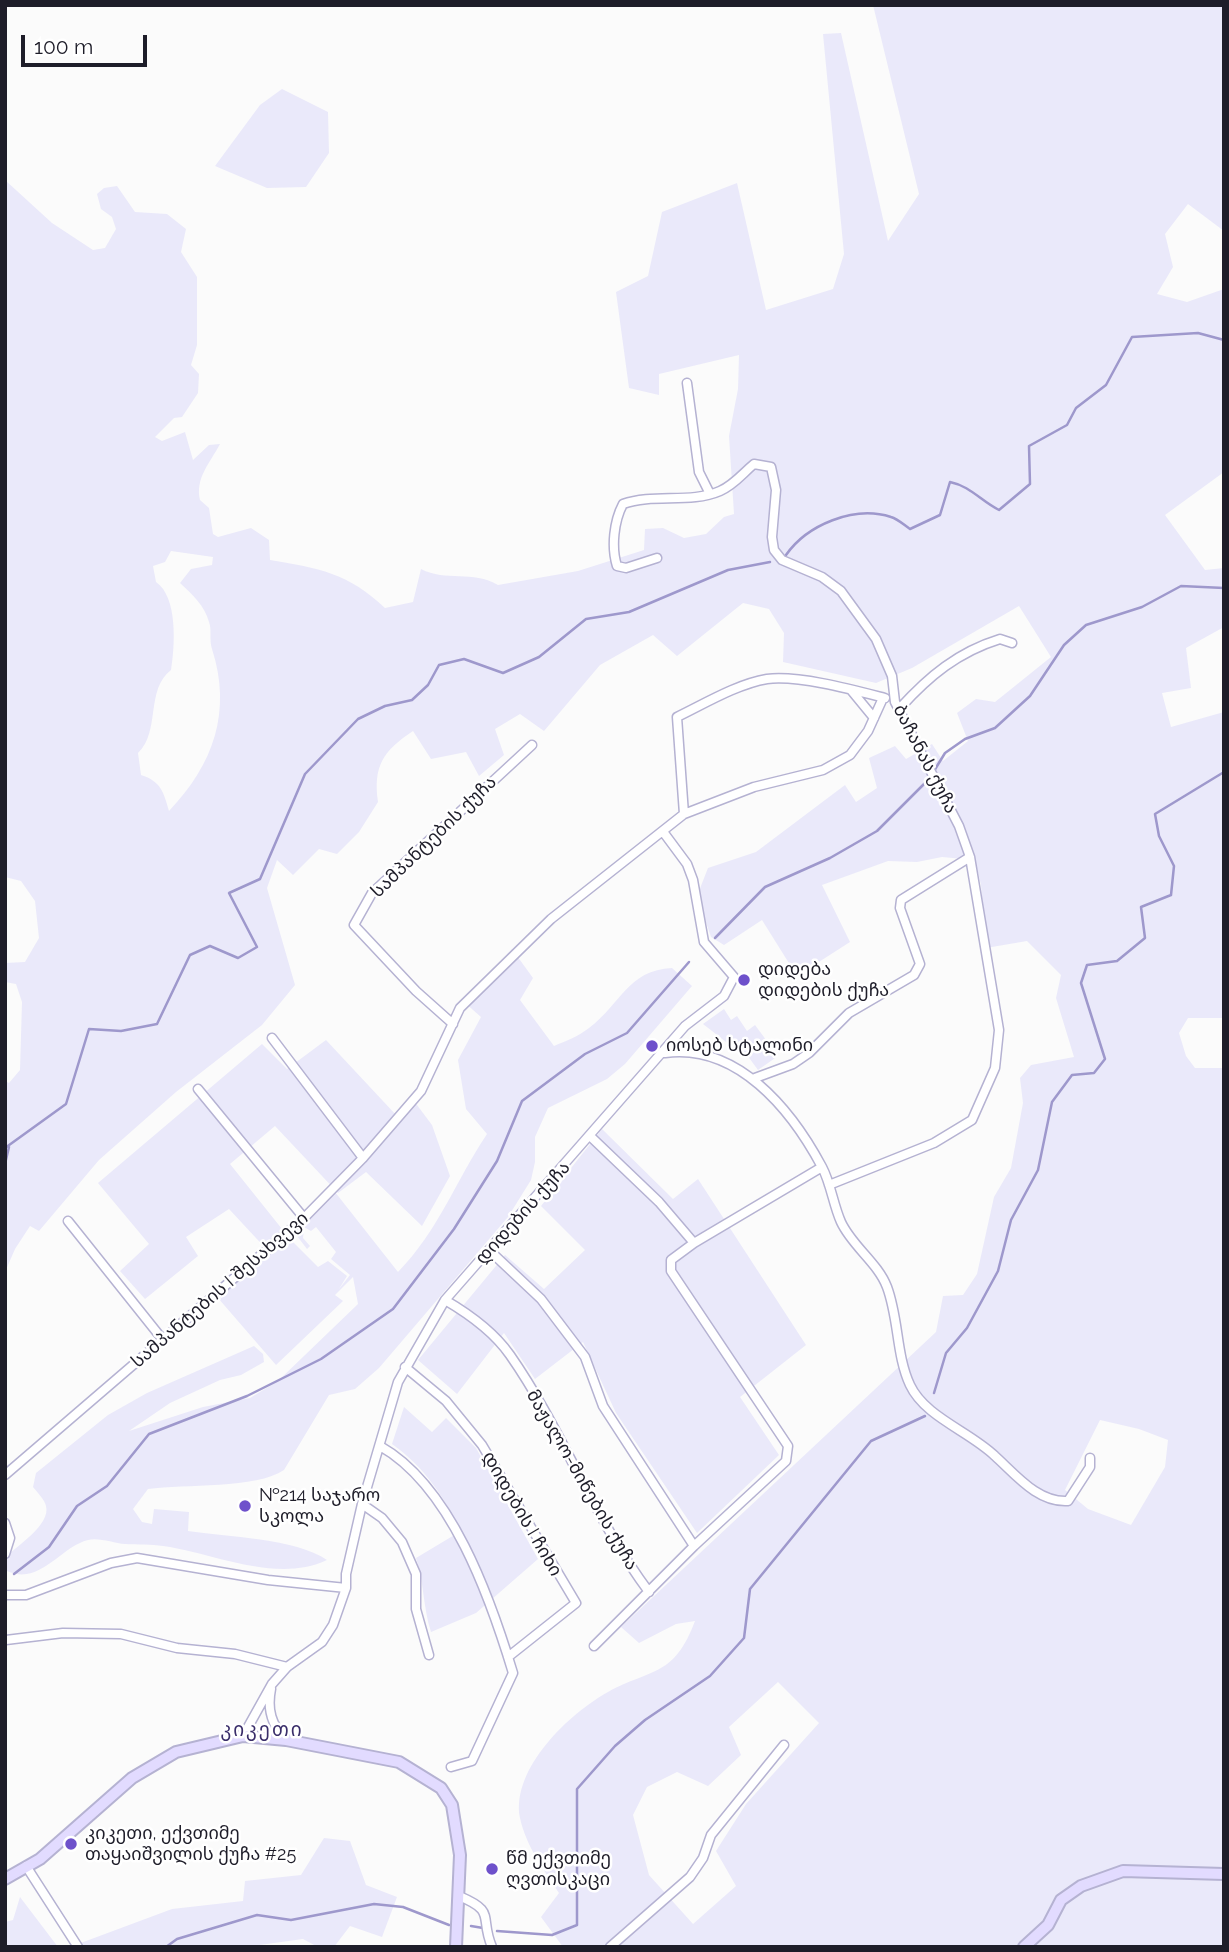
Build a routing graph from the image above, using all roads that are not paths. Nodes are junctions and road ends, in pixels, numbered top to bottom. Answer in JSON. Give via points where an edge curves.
{"nodes":[{"id":1,"x":687,"y":383,"type":"dead end"},
{"id":2,"x":710,"y":494,"type":"junction"},
{"id":3,"x":657,"y":558,"type":"dead end"},
{"id":4,"x":1012,"y":643,"type":"dead end"},
{"id":5,"x":850,"y":690,"type":"junction"},
{"id":6,"x":883,"y":698,"type":"junction"},
{"id":7,"x":897,"y":705,"type":"junction"},
{"id":8,"x":873,"y":718,"type":"junction"},
{"id":9,"x":532,"y":745,"type":"dead end"},
{"id":10,"x":684,"y":814,"type":"junction"},
{"id":11,"x":664,"y":833,"type":"junction"},
{"id":12,"x":970,"y":857,"type":"junction"},
{"id":13,"x":453,"y":1024,"type":"junction"},
{"id":14,"x":272,"y":1038,"type":"dead end"},
{"id":15,"x":664,"y":1053,"type":"junction"},
{"id":16,"x":755,"y":1078,"type":"junction"},
{"id":17,"x":198,"y":1089,"type":"dead end"},
{"id":18,"x":590,"y":1136,"type":"junction"},
{"id":19,"x":363,"y":1158,"type":"junction"},
{"id":20,"x":822,"y":1167,"type":"junction"},
{"id":21,"x":829,"y":1185,"type":"junction"},
{"id":22,"x":304,"y":1218,"type":"junction"},
{"id":23,"x":68,"y":1221,"type":"dead end"},
{"id":24,"x":694,"y":1243,"type":"junction"},
{"id":25,"x":490,"y":1251,"type":"junction"},
{"id":26,"x":445,"y":1300,"type":"junction"},
{"id":27,"x":163,"y":1340,"type":"junction"},
{"id":28,"x":405,"y":1367,"type":"junction"},
{"id":29,"x":380,"y":1446,"type":"junction"},
{"id":30,"x":1090,"y":1458,"type":"dead end"},
{"id":31,"x":5,"y":1475,"type":"edge"},
{"id":32,"x":362,"y":1504,"type":"junction"},
{"id":33,"x":5,"y":1523,"type":"edge"},
{"id":34,"x":694,"y":1546,"type":"junction"},
{"id":35,"x":5,"y":1554,"type":"edge"},
{"id":36,"x":346,"y":1588,"type":"junction"},
{"id":37,"x":649,"y":1592,"type":"junction"},
{"id":38,"x":5,"y":1595,"type":"edge"},
{"id":39,"x":6,"y":1640,"type":"edge"},
{"id":40,"x":594,"y":1646,"type":"dead end"},
{"id":41,"x":429,"y":1655,"type":"dead end"},
{"id":42,"x":508,"y":1657,"type":"junction"},
{"id":43,"x":287,"y":1667,"type":"junction"},
{"id":44,"x":272,"y":1684,"type":"junction"},
{"id":45,"x":243,"y":1736,"type":"junction"},
{"id":46,"x":286,"y":1740,"type":"junction"},
{"id":47,"x":784,"y":1745,"type":"dead end"},
{"id":48,"x":451,"y":1767,"type":"dead end"},
{"id":49,"x":26,"y":1866,"type":"junction"},
{"id":50,"x":1224,"y":1874,"type":"edge"},
{"id":51,"x":5,"y":1879,"type":"edge"},
{"id":52,"x":458,"y":1896,"type":"junction"},
{"id":53,"x":78,"y":1947,"type":"edge"},
{"id":54,"x":456,"y":1947,"type":"edge"},
{"id":55,"x":492,"y":1947,"type":"edge"},
{"id":56,"x":610,"y":1947,"type":"edge"},
{"id":57,"x":1024,"y":1947,"type":"edge"}],
"edges":[{"from":1,"to":2,"type":"street","via":[[699,472]]},
{"from":2,"to":3,"type":"street","name":"ბაჩანას ქუჩა","via":[[640,498],[623,504],[617,516],[617,566],[626,568]]},
{"from":2,"to":7,"type":"street","name":"ბაჩანას ქუჩა","via":[[737,480],[754,464],[771,467],[776,490],[774,550],[782,560],[822,577],[841,591],[876,639],[892,677]]},
{"from":4,"to":7,"type":"street","via":[[1000,639],[954,658]]},
{"from":5,"to":6,"type":"street"},
{"from":5,"to":8,"type":"street"},
{"from":5,"to":10,"type":"street","via":[[767,680],[677,717]]},
{"from":6,"to":7,"type":"street"},
{"from":6,"to":8,"type":"street"},
{"from":7,"to":12,"type":"street","name":"ბაჩანას ქუჩა","via":[[959,826]]},
{"from":8,"to":10,"type":"street","via":[[850,755],[823,770],[754,786]]},
{"from":9,"to":13,"type":"street","name":"სამპანტების ქუჩა","via":[[372,893],[354,925]]},
{"from":10,"to":11,"type":"street"},
{"from":11,"to":13,"type":"street","via":[[551,919],[460,1008]]},
{"from":11,"to":15,"type":"street","name":"დიდების ქუჩა","via":[[694,880],[704,942],[734,977],[724,996],[685,1026]]},
{"from":12,"to":16,"type":"street","via":[[901,900],[920,964],[914,975],[849,1013],[793,1064]]},
{"from":12,"to":21,"type":"street","name":"ბაჩანას ქუჩა","via":[[999,1030],[995,1068],[972,1120],[934,1143]]},
{"from":13,"to":19,"type":"street","name":"სამპანტების I შესახვევი","via":[[421,1091]]},
{"from":14,"to":19,"type":"street"},
{"from":15,"to":16,"type":"street","via":[[702,1054]]},
{"from":15,"to":18,"type":"street","name":"დიდების ქუჩა"},
{"from":16,"to":20,"type":"street","via":[[784,1109]]},
{"from":17,"to":22,"type":"street"},
{"from":18,"to":24,"type":"street"},
{"from":18,"to":25,"type":"street","name":"დიდების ქუჩა"},
{"from":19,"to":22,"type":"street","name":"სამპანტების I შესახვევი"},
{"from":20,"to":21,"type":"street"},
{"from":20,"to":24,"type":"street","name":"მაჟალო-მიწების ქუჩა"},
{"from":21,"to":30,"type":"street","via":[[841,1222],[887,1286],[900,1355],[921,1403],[1054,1502],[1068,1501],[1090,1467]]},
{"from":22,"to":27,"type":"street","name":"სამპანტების I შესახვევი"},
{"from":23,"to":27,"type":"street"},
{"from":24,"to":34,"type":"street","name":"მაჟალო-მიწების ქუჩა","via":[[671,1260],[671,1271],[788,1446],[786,1461]]},
{"from":25,"to":26,"type":"street","name":"დიდების ქუჩა"},
{"from":25,"to":34,"type":"street","via":[[541,1299],[585,1357],[603,1406]]},
{"from":26,"to":28,"type":"street","name":"დიდების ქუჩა"},
{"from":26,"to":37,"type":"street","name":"მაჟალო-მიწების ქუჩა","via":[[472,1316],[509,1354],[621,1555]]},
{"from":27,"to":31,"type":"street","name":"სამპანტების I შესახვევი"},
{"from":28,"to":29,"type":"street","name":"დიდების ქუჩა"},
{"from":28,"to":42,"type":"street","name":"დიდების I ჩიხი","via":[[446,1401],[482,1445],[576,1603]]},
{"from":29,"to":32,"type":"street","name":"დიდების ქუჩა"},
{"from":29,"to":42,"type":"street","via":[[402,1459],[436,1496],[470,1562]]},
{"from":32,"to":36,"type":"street","name":"დიდების ქუჩა"},
{"from":32,"to":41,"type":"street","via":[[382,1518],[402,1542],[416,1574],[416,1609]]},
{"from":33,"to":35,"type":"street","via":[[10,1538]]},
{"from":34,"to":37,"type":"street","name":"მაჟალო-მიწების ქუჩა"},
{"from":36,"to":38,"type":"street","via":[[137,1558],[26,1595]]},
{"from":36,"to":43,"type":"street","name":"დიდების ქუჩა","via":[[322,1642]]},
{"from":37,"to":40,"type":"street"},
{"from":39,"to":43,"type":"street","via":[[63,1633],[121,1634]]},
{"from":42,"to":48,"type":"street","via":[[513,1673],[472,1760]]},
{"from":43,"to":44,"type":"street","name":"დიდების ქუჩა"},
{"from":44,"to":45,"type":"street","name":"დიდების ქუჩა"},
{"from":44,"to":46,"type":"street","via":[[270,1714]]},
{"from":45,"to":46,"type":"street"},
{"from":45,"to":49,"type":"street","via":[[176,1752],[132,1778],[40,1859]]},
{"from":46,"to":52,"type":"street","via":[[399,1762],[441,1788],[452,1805],[457,1830]]},
{"from":47,"to":56,"type":"street","via":[[711,1835],[690,1877]]},
{"from":49,"to":51,"type":"street"},
{"from":49,"to":53,"type":"street"},
{"from":50,"to":57,"type":"street","via":[[1123,1871],[1081,1886],[1061,1900],[1048,1925]]},
{"from":52,"to":54,"type":"street"},
{"from":52,"to":55,"type":"street","via":[[479,1904],[485,1912]]}]}
